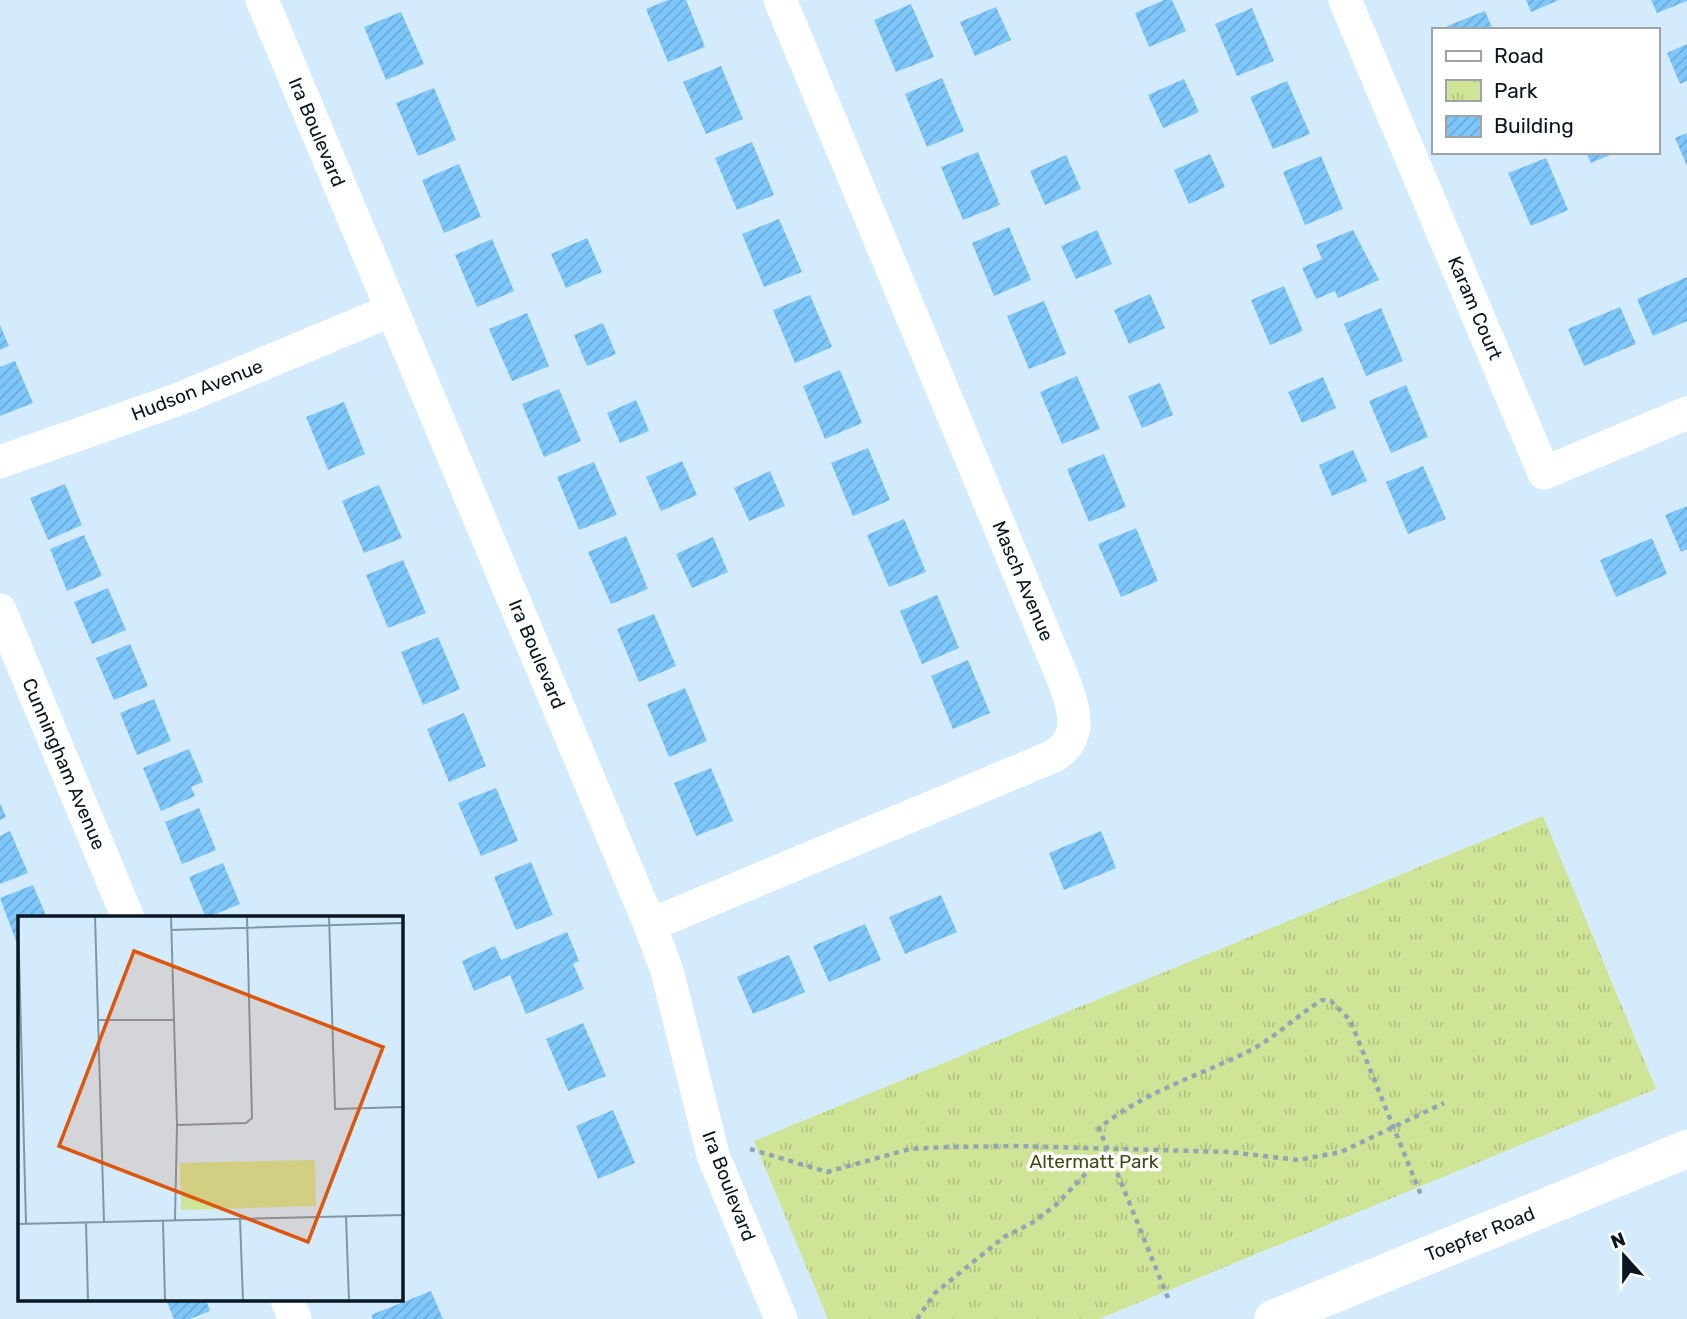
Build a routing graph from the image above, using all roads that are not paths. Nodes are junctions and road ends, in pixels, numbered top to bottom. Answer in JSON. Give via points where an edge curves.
{"nodes":[{"id":1,"x":262,"y":0,"type":"edge"},
{"id":2,"x":780,"y":0,"type":"edge"},
{"id":3,"x":1345,"y":0,"type":"edge"},
{"id":4,"x":392,"y":310,"type":"junction"},
{"id":5,"x":1687,"y":413,"type":"edge"},
{"id":6,"x":0,"y":462,"type":"edge"},
{"id":7,"x":0,"y":610,"type":"edge"},
{"id":8,"x":127,"y":916,"type":"edge"},
{"id":9,"x":650,"y":925,"type":"junction"},
{"id":10,"x":1687,"y":1149,"type":"edge"},
{"id":11,"x":288,"y":1302,"type":"edge"},
{"id":12,"x":295,"y":1319,"type":"edge"},
{"id":13,"x":781,"y":1319,"type":"edge"},
{"id":14,"x":1273,"y":1319,"type":"edge"}],
"edges":[{"from":1,"to":4,"type":"street","name":"Ira Boulevard"},
{"from":2,"to":9,"type":"street","name":"Masch Avenue","via":[[1064,681],[1075,713],[1074,728],[1072,739],[1054,755]]},
{"from":3,"to":5,"type":"street","name":"Karam Court","via":[[1544,473]]},
{"from":4,"to":6,"type":"street","name":"Hudson Avenue","via":[[179,399]]},
{"from":4,"to":9,"type":"street","name":"Ira Boulevard"},
{"from":7,"to":8,"type":"street","name":"Cunningham Avenue"},
{"from":9,"to":13,"type":"street","name":"Ira Boulevard","via":[[667,971],[713,1155]]},
{"from":10,"to":14,"type":"street","name":"Toepfer Road"},
{"from":11,"to":12,"type":"street"}]}
